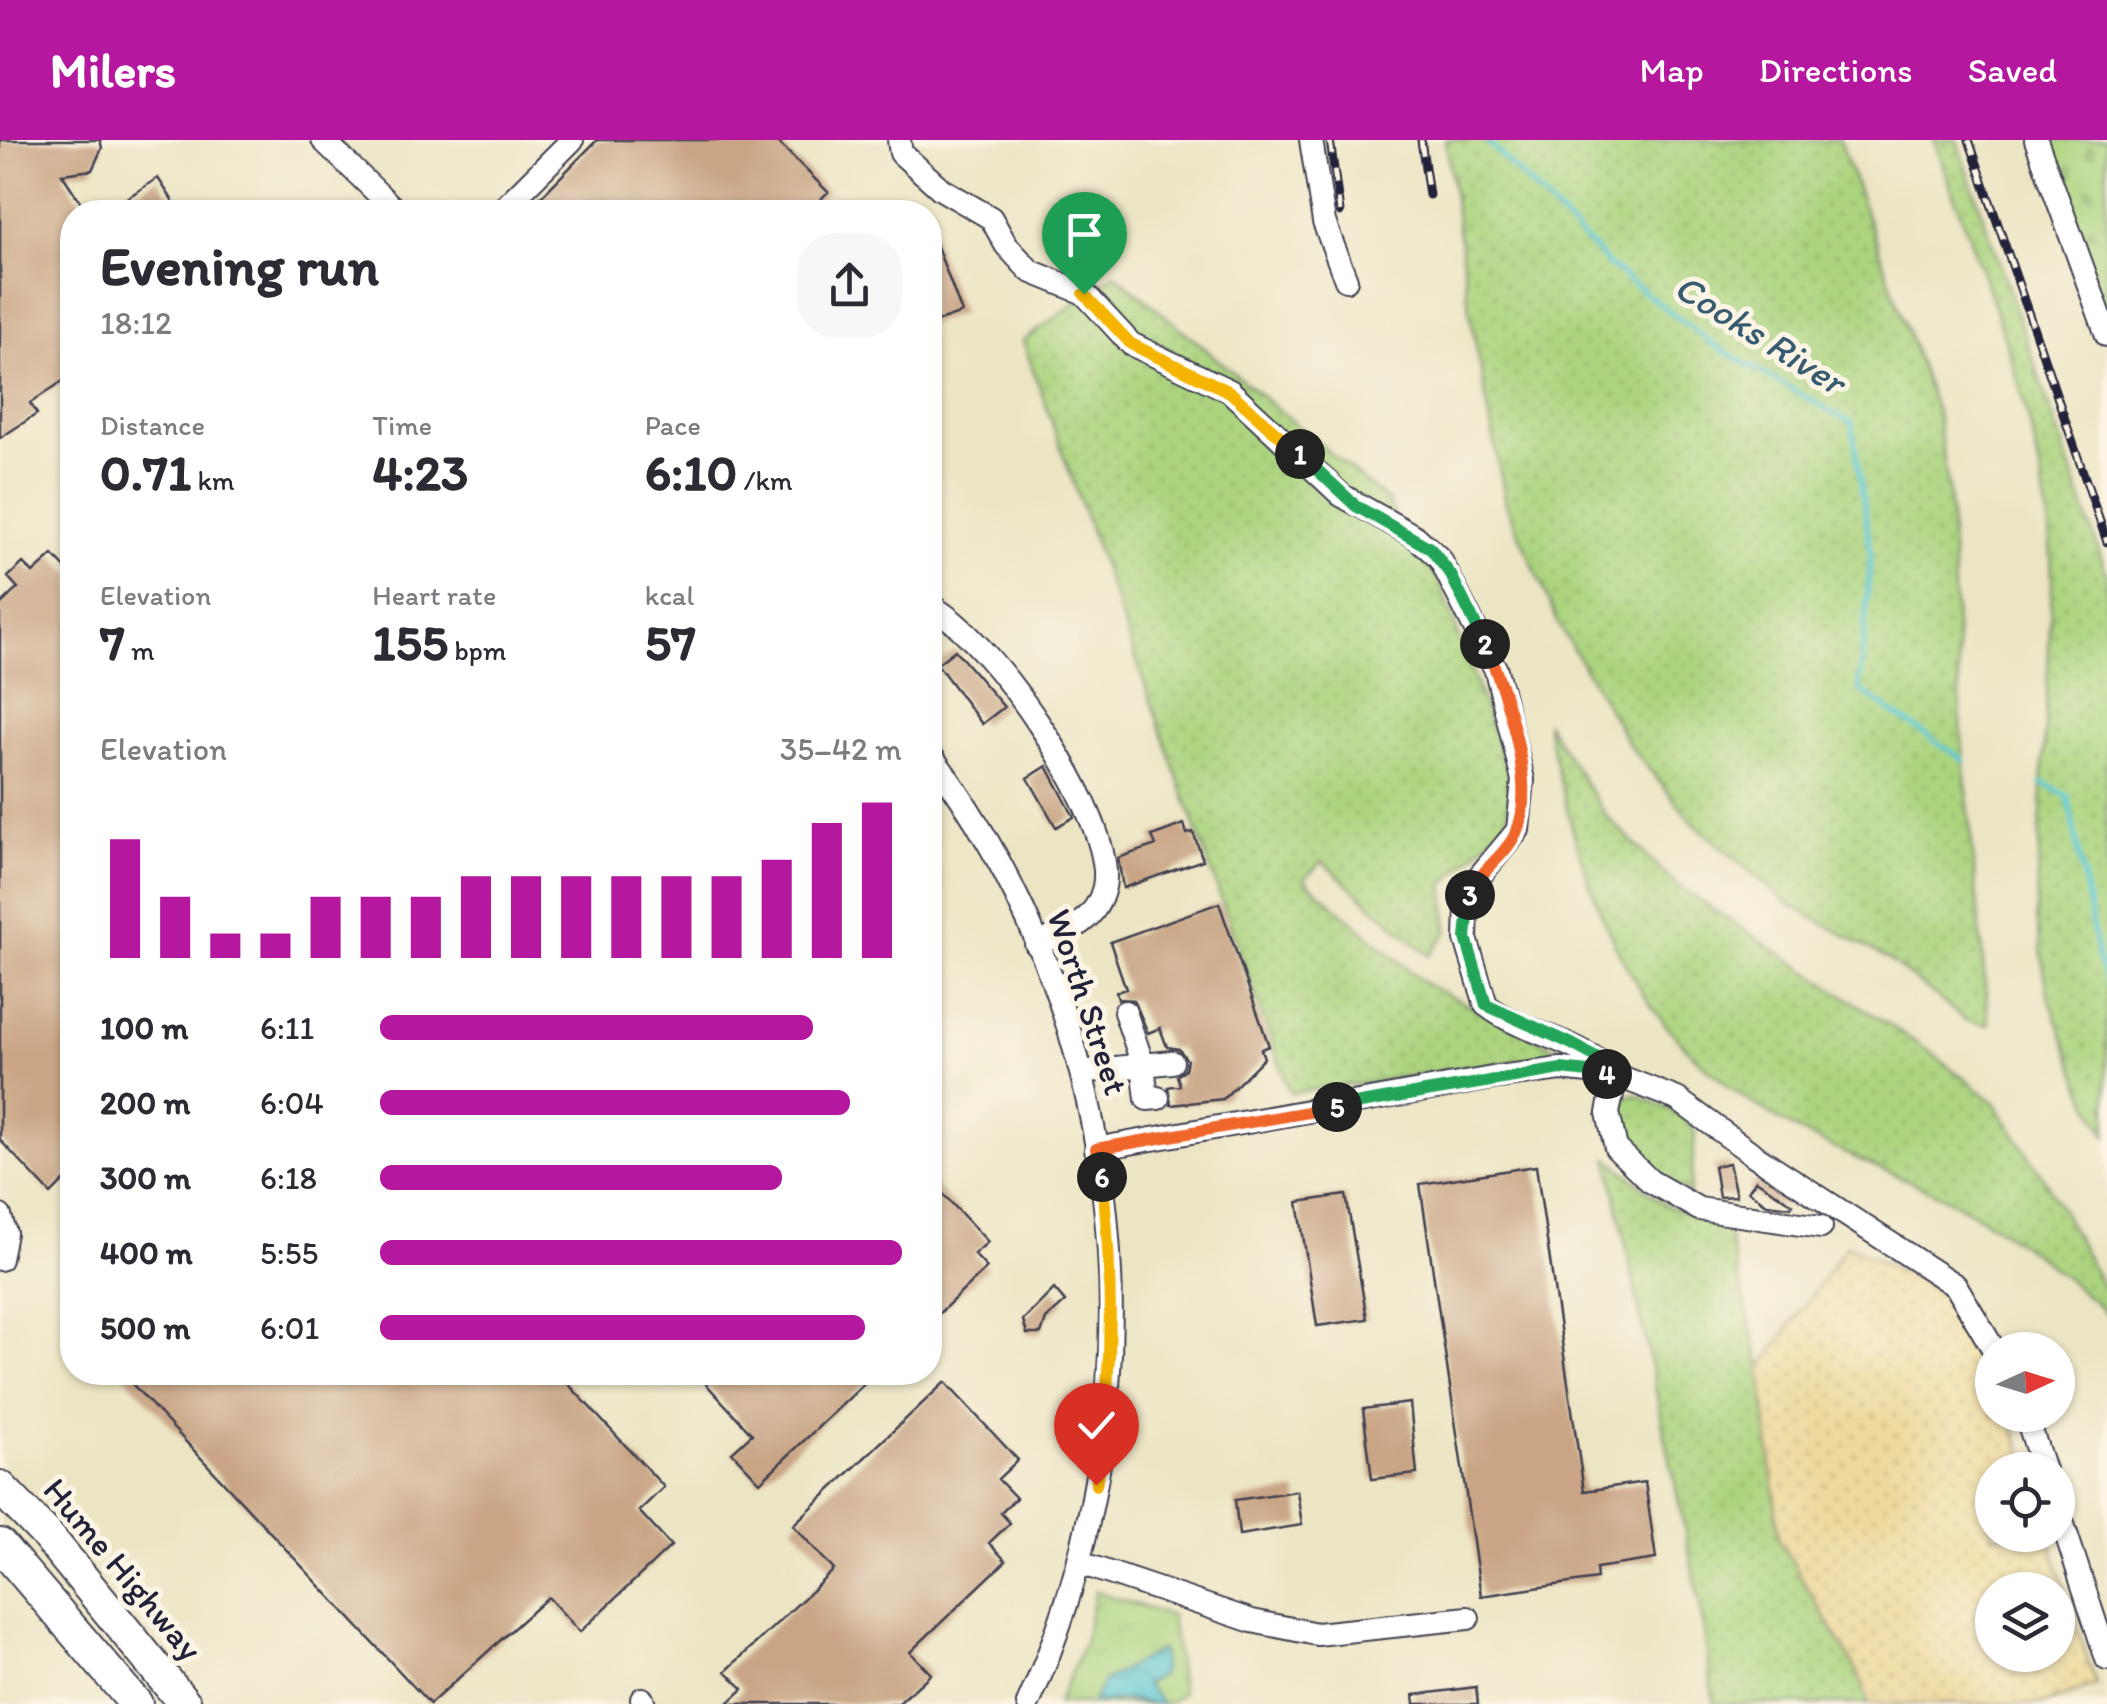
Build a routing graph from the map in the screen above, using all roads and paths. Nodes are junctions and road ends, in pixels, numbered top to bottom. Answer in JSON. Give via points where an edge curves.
{"nodes":[{"id":1,"x":322,"y":140,"type":"edge"},
{"id":2,"x":572,"y":140,"type":"edge"},
{"id":3,"x":898,"y":140,"type":"edge"},
{"id":4,"x":1312,"y":140,"type":"edge"},
{"id":5,"x":2036,"y":140,"type":"edge"},
{"id":6,"x":384,"y":200,"type":"edge"},
{"id":7,"x":512,"y":200,"type":"edge"},
{"id":8,"x":1346,"y":280,"type":"dead end"},
{"id":9,"x":2107,"y":335,"type":"edge"},
{"id":10,"x":942,"y":614,"type":"edge"},
{"id":11,"x":942,"y":773,"type":"edge"},
{"id":12,"x":1036,"y":944,"type":"junction"},
{"id":13,"x":1125,"y":1012,"type":"dead end"},
{"id":14,"x":1172,"y":1062,"type":"dead end"},
{"id":15,"x":1143,"y":1065,"type":"junction"},
{"id":16,"x":1081,"y":1072,"type":"junction"},
{"id":17,"x":1616,"y":1076,"type":"junction"},
{"id":18,"x":1158,"y":1098,"type":"dead end"},
{"id":19,"x":1096,"y":1149,"type":"junction"},
{"id":20,"x":0,"y":1216,"type":"edge"},
{"id":21,"x":1821,"y":1227,"type":"dead end"},
{"id":22,"x":0,"y":1259,"type":"edge"},
{"id":23,"x":1983,"y":1332,"type":"edge"},
{"id":24,"x":0,"y":1488,"type":"edge"},
{"id":25,"x":0,"y":1545,"type":"edge"},
{"id":26,"x":2072,"y":1552,"type":"edge"},
{"id":27,"x":1080,"y":1563,"type":"junction"},
{"id":28,"x":1468,"y":1618,"type":"dead end"},
{"id":29,"x":2107,"y":1660,"type":"edge"},
{"id":30,"x":136,"y":1704,"type":"edge"},
{"id":31,"x":185,"y":1704,"type":"edge"},
{"id":32,"x":1028,"y":1704,"type":"edge"}],
"edges":[{"from":1,"to":6,"type":"street"},
{"from":2,"to":7,"type":"street"},
{"from":3,"to":17,"type":"street","via":[[902,153],[941,189],[991,218],[1030,271],[1084,294],[1131,344],[1230,392],[1341,495],[1440,559],[1496,670],[1523,780],[1518,830],[1477,878],[1467,905],[1466,938],[1480,996],[1495,1012],[1600,1059]]},
{"from":4,"to":8,"type":"street","via":[[1324,222]]},
{"from":5,"to":9,"type":"street"},
{"from":10,"to":12,"type":"street","via":[[1005,672],[1091,814],[1105,873],[1100,898],[1076,928]]},
{"from":11,"to":12,"type":"street","name":"Worth Street","via":[[1004,870]]},
{"from":12,"to":16,"type":"street","name":"Worth Street"},
{"from":13,"to":15,"type":"street"},
{"from":14,"to":15,"type":"street"},
{"from":15,"to":16,"type":"street"},
{"from":15,"to":18,"type":"street","via":[[1147,1099]]},
{"from":16,"to":19,"type":"street","name":"Worth Street"},
{"from":17,"to":19,"type":"street","via":[[1561,1069],[1498,1077]]},
{"from":17,"to":21,"type":"street","via":[[1608,1113],[1616,1148],[1650,1181],[1699,1209]]},
{"from":17,"to":23,"type":"street","via":[[1676,1099],[1956,1286]]},
{"from":19,"to":27,"type":"street","name":"Worth Street","via":[[1110,1248],[1110,1377]]},
{"from":20,"to":22,"type":"street"},
{"from":24,"to":31,"type":"highway","name":"Hume Highway"},
{"from":25,"to":30,"type":"highway"},
{"from":26,"to":29,"type":"street"},
{"from":27,"to":28,"type":"street","via":[[1252,1621],[1317,1634]]},
{"from":27,"to":32,"type":"street","name":"Worth Street"}]}
